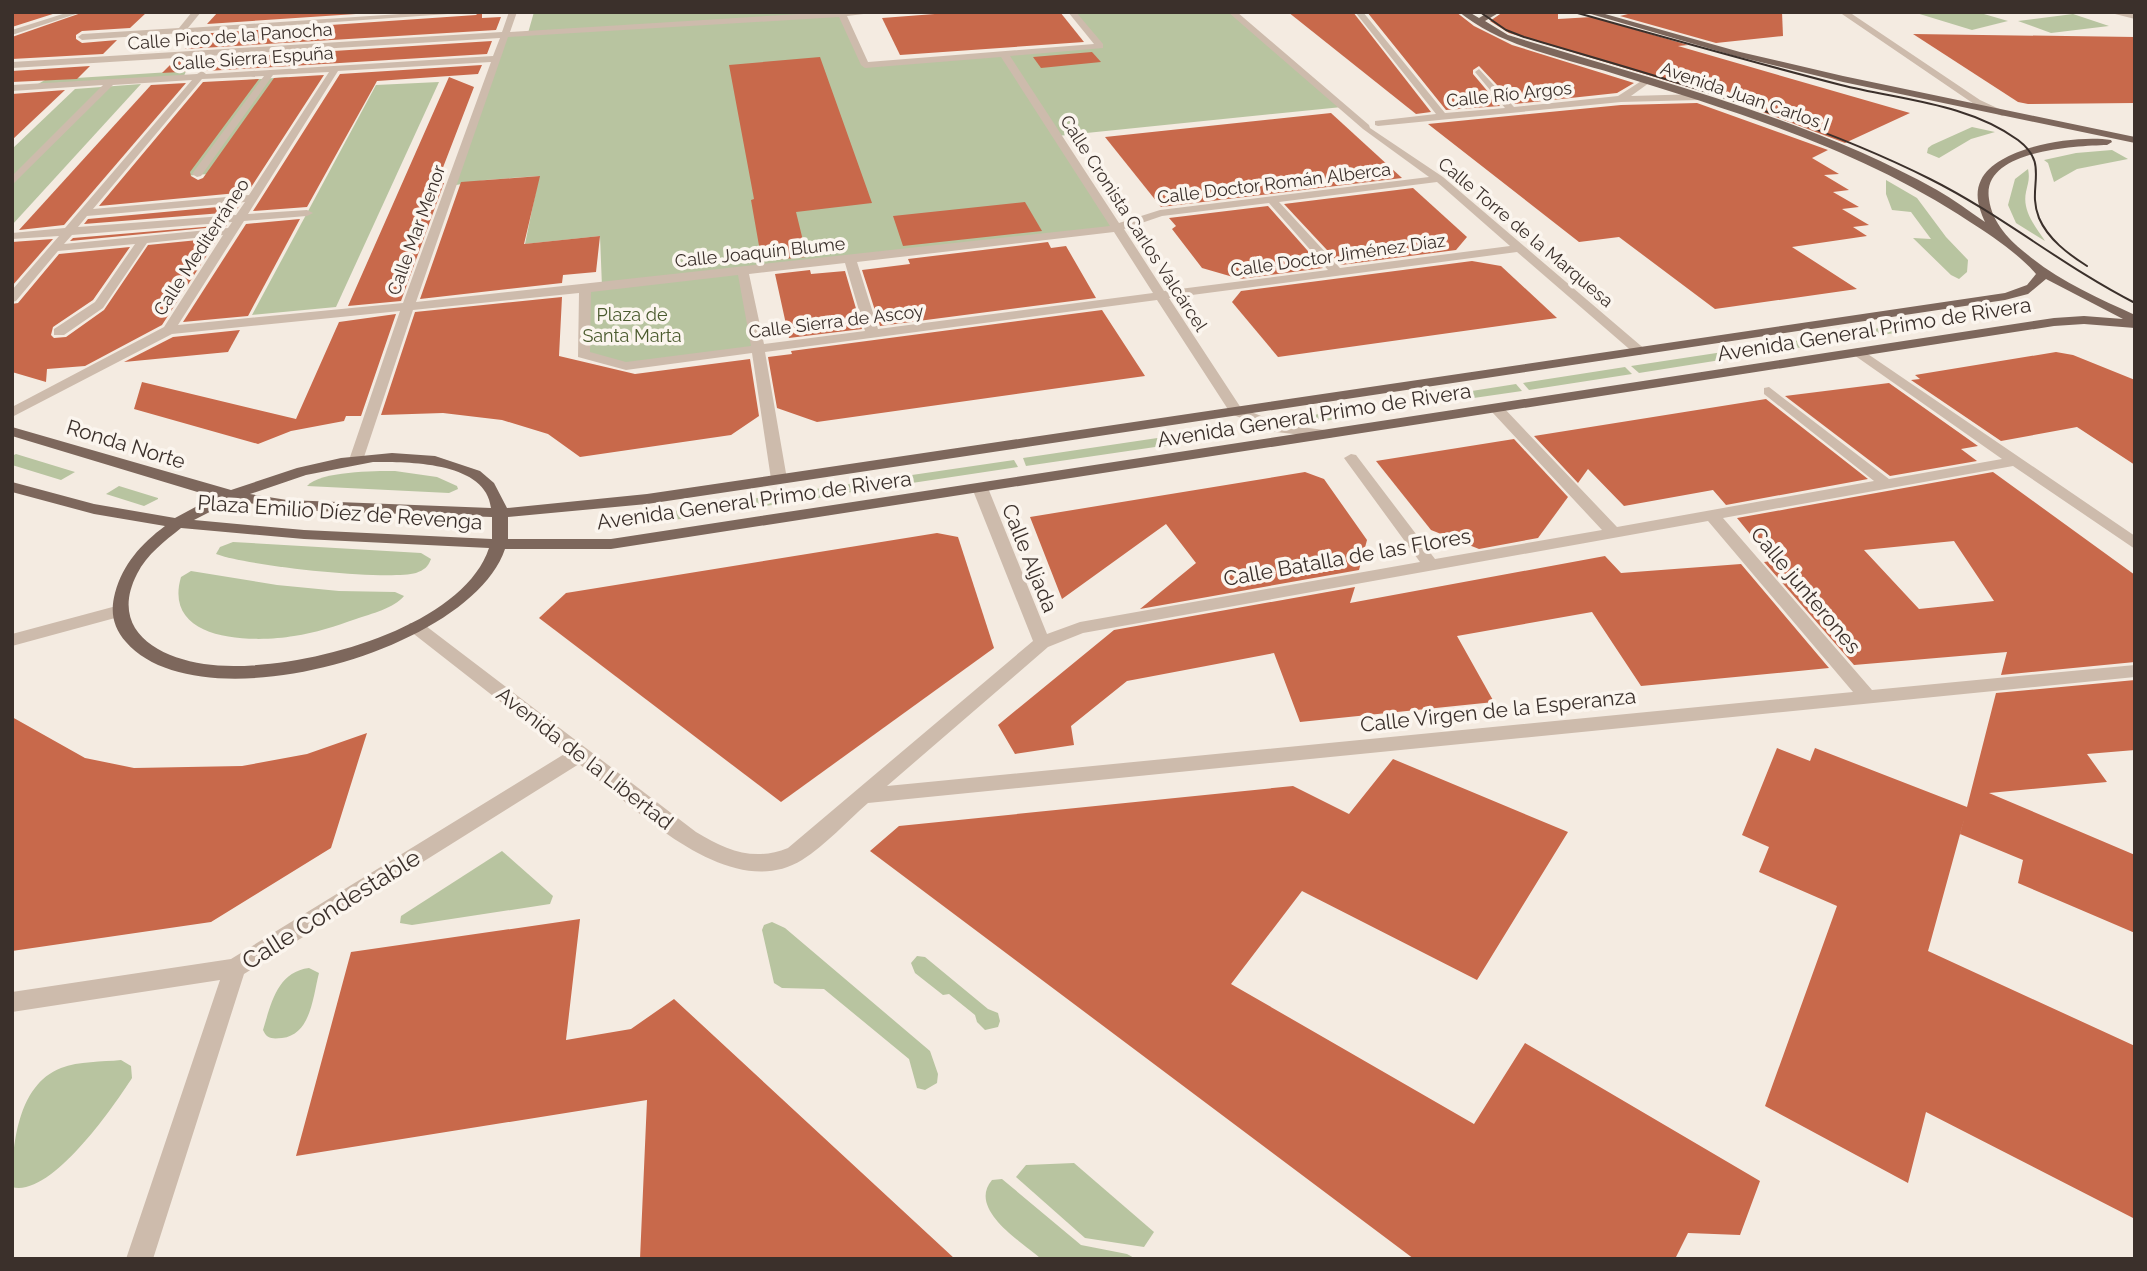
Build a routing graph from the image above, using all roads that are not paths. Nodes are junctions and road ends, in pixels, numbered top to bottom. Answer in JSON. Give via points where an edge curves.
{"nodes":[{"id":1,"x":78,"y":12,"type":"edge"},
{"id":2,"x":197,"y":12,"type":"edge"},
{"id":3,"x":472,"y":12,"type":"edge"},
{"id":4,"x":513,"y":12,"type":"edge"},
{"id":5,"x":876,"y":12,"type":"edge"},
{"id":6,"x":1072,"y":12,"type":"edge"},
{"id":7,"x":1232,"y":12,"type":"edge"},
{"id":8,"x":1359,"y":12,"type":"edge"},
{"id":9,"x":1463,"y":12,"type":"edge"},
{"id":10,"x":1496,"y":12,"type":"edge"},
{"id":11,"x":1588,"y":12,"type":"edge"},
{"id":12,"x":1843,"y":12,"type":"edge"},
{"id":13,"x":2118,"y":12,"type":"edge"},
{"id":14,"x":382,"y":15,"type":"edge"},
{"id":15,"x":842,"y":15,"type":"junction"},
{"id":16,"x":2135,"y":17,"type":"edge"},
{"id":17,"x":1477,"y":22,"type":"junction"},
{"id":18,"x":244,"y":26,"type":"junction"},
{"id":19,"x":182,"y":30,"type":"junction"},
{"id":20,"x":12,"y":33,"type":"edge"},
{"id":21,"x":504,"y":35,"type":"junction"},
{"id":22,"x":82,"y":37,"type":"dead end"},
{"id":23,"x":365,"y":43,"type":"junction"},
{"id":24,"x":220,"y":52,"type":"junction"},
{"id":25,"x":1004,"y":54,"type":"junction"},
{"id":26,"x":357,"y":56,"type":"dead end"},
{"id":27,"x":495,"y":59,"type":"junction"},
{"id":28,"x":42,"y":64,"type":"junction"},
{"id":29,"x":12,"y":65,"type":"edge"},
{"id":30,"x":335,"y":69,"type":"junction"},
{"id":31,"x":1479,"y":72,"type":"dead end"},
{"id":32,"x":270,"y":73,"type":"junction"},
{"id":33,"x":199,"y":78,"type":"junction"},
{"id":34,"x":1646,"y":81,"type":"junction"},
{"id":35,"x":110,"y":83,"type":"junction"},
{"id":36,"x":14,"y":90,"type":"edge"},
{"id":37,"x":1700,"y":97,"type":"junction"},
{"id":38,"x":1621,"y":99,"type":"junction"},
{"id":39,"x":1512,"y":110,"type":"junction"},
{"id":40,"x":2005,"y":114,"type":"junction"},
{"id":41,"x":1443,"y":117,"type":"junction"},
{"id":42,"x":1372,"y":126,"type":"junction"},
{"id":43,"x":1392,"y":130,"type":"junction"},
{"id":44,"x":2135,"y":141,"type":"edge"},
{"id":45,"x":197,"y":174,"type":"dead end"},
{"id":46,"x":1439,"y":180,"type":"junction"},
{"id":47,"x":12,"y":182,"type":"edge"},
{"id":48,"x":254,"y":198,"type":"junction"},
{"id":49,"x":1271,"y":199,"type":"junction"},
{"id":50,"x":85,"y":214,"type":"junction"},
{"id":51,"x":307,"y":214,"type":"dead end"},
{"id":52,"x":242,"y":217,"type":"junction"},
{"id":53,"x":1116,"y":228,"type":"junction"},
{"id":54,"x":70,"y":231,"type":"junction"},
{"id":55,"x":233,"y":231,"type":"junction"},
{"id":56,"x":12,"y":236,"type":"edge"},
{"id":57,"x":2004,"y":239,"type":"junction"},
{"id":58,"x":143,"y":240,"type":"junction"},
{"id":59,"x":55,"y":248,"type":"junction"},
{"id":60,"x":1520,"y":248,"type":"junction"},
{"id":61,"x":850,"y":260,"type":"junction"},
{"id":62,"x":2041,"y":270,"type":"junction"},
{"id":63,"x":743,"y":272,"type":"junction"},
{"id":64,"x":1337,"y":272,"type":"junction"},
{"id":65,"x":585,"y":289,"type":"junction"},
{"id":66,"x":1160,"y":296,"type":"junction"},
{"id":67,"x":12,"y":298,"type":"edge"},
{"id":68,"x":408,"y":306,"type":"junction"},
{"id":69,"x":2135,"y":322,"type":"edge"},
{"id":70,"x":169,"y":330,"type":"junction"},
{"id":71,"x":59,"y":332,"type":"dead end"},
{"id":72,"x":873,"y":334,"type":"junction"},
{"id":73,"x":758,"y":349,"type":"junction"},
{"id":74,"x":1640,"y":351,"type":"junction"},
{"id":75,"x":1858,"y":352,"type":"junction"},
{"id":76,"x":1769,"y":391,"type":"dead end"},
{"id":77,"x":1497,"y":409,"type":"junction"},
{"id":78,"x":1236,"y":411,"type":"junction"},
{"id":79,"x":12,"y":413,"type":"edge"},
{"id":80,"x":12,"y":431,"type":"edge"},
{"id":81,"x":1335,"y":433,"type":"junction"},
{"id":82,"x":1351,"y":458,"type":"dead end"},
{"id":83,"x":356,"y":460,"type":"junction"},
{"id":84,"x":2014,"y":461,"type":"junction"},
{"id":85,"x":779,"y":479,"type":"junction"},
{"id":86,"x":1885,"y":484,"type":"junction"},
{"id":87,"x":12,"y":487,"type":"edge"},
{"id":88,"x":980,"y":488,"type":"junction"},
{"id":89,"x":227,"y":496,"type":"junction"},
{"id":90,"x":501,"y":513,"type":"junction"},
{"id":91,"x":1712,"y":514,"type":"junction"},
{"id":92,"x":178,"y":524,"type":"junction"},
{"id":93,"x":1613,"y":532,"type":"junction"},
{"id":94,"x":2135,"y":544,"type":"edge"},
{"id":95,"x":499,"y":545,"type":"junction"},
{"id":96,"x":1432,"y":565,"type":"junction"},
{"id":97,"x":120,"y":611,"type":"junction"},
{"id":98,"x":416,"y":627,"type":"junction"},
{"id":99,"x":12,"y":640,"type":"edge"},
{"id":100,"x":1042,"y":643,"type":"junction"},
{"id":101,"x":2135,"y":671,"type":"edge"},
{"id":102,"x":1866,"y":696,"type":"junction"},
{"id":103,"x":580,"y":754,"type":"junction"},
{"id":104,"x":866,"y":796,"type":"junction"},
{"id":105,"x":765,"y":864,"type":"joint"},
{"id":106,"x":235,"y":968,"type":"junction"},
{"id":107,"x":12,"y":1002,"type":"edge"},
{"id":108,"x":139,"y":1259,"type":"edge"}],
"edges":[{"from":1,"to":20,"type":"street"},
{"from":2,"to":19,"type":"street"},
{"from":3,"to":14,"type":"street"},
{"from":4,"to":21,"type":"street","name":"Calle Mar Menor"},
{"from":5,"to":15,"type":"street","name":"Calle Pico de la Panocha"},
{"from":6,"to":25,"type":"street","via":[[1100,46]]},
{"from":7,"to":42,"type":"street","name":"Calle Torre de la Marquesa","via":[[1357,120]]},
{"from":8,"to":41,"type":"street"},
{"from":9,"to":17,"type":"main road","name":"Avenida Juan Carlos I"},
{"from":10,"to":17,"type":"main road"},
{"from":11,"to":40,"type":"main road","name":"Avenida Juan Carlos I","via":[[1751,57]]},
{"from":12,"to":40,"type":"street","via":[[1977,102]]},
{"from":13,"to":16,"type":"street"},
{"from":14,"to":18,"type":"street"},
{"from":14,"to":23,"type":"street"},
{"from":15,"to":21,"type":"street","name":"Calle Pico de la Panocha"},
{"from":15,"to":25,"type":"street","via":[[865,65]]},
{"from":17,"to":34,"type":"main road","name":"Avenida Juan Carlos I","via":[[1505,37]]},
{"from":18,"to":19,"type":"street"},
{"from":18,"to":24,"type":"street"},
{"from":19,"to":22,"type":"street"},
{"from":21,"to":23,"type":"street","name":"Calle Pico de la Panocha"},
{"from":21,"to":27,"type":"street","name":"Calle Mar Menor"},
{"from":23,"to":24,"type":"street","name":"Calle Pico de la Panocha"},
{"from":23,"to":26,"type":"street"},
{"from":24,"to":28,"type":"street","name":"Calle Pico de la Panocha"},
{"from":24,"to":33,"type":"street"},
{"from":25,"to":53,"type":"street","name":"Calle Cronista Carlos Valcárcel"},
{"from":27,"to":30,"type":"street","name":"Calle Sierra Espuña"},
{"from":27,"to":68,"type":"street","name":"Calle Mar Menor"},
{"from":28,"to":29,"type":"street","name":"Calle Pico de la Panocha"},
{"from":28,"to":36,"type":"street"},
{"from":30,"to":32,"type":"street","name":"Calle Sierra Espuña"},
{"from":30,"to":48,"type":"street","name":"Calle Mediterráneo"},
{"from":31,"to":39,"type":"street"},
{"from":32,"to":33,"type":"street","name":"Calle Sierra Espuña"},
{"from":32,"to":45,"type":"street"},
{"from":33,"to":35,"type":"street","name":"Calle Sierra Espuña"},
{"from":33,"to":50,"type":"street"},
{"from":34,"to":37,"type":"main road","name":"Avenida Juan Carlos I"},
{"from":34,"to":38,"type":"street","name":"Calle Río Argos"},
{"from":35,"to":36,"type":"street","name":"Calle Sierra Espuña"},
{"from":35,"to":47,"type":"street"},
{"from":37,"to":38,"type":"street","name":"Calle Río Argos"},
{"from":37,"to":57,"type":"main road","name":"Avenida Juan Carlos I","via":[[1789,127],[1888,169],[1949,201]]},
{"from":38,"to":39,"type":"street","name":"Calle Río Argos"},
{"from":39,"to":41,"type":"street","name":"Calle Río Argos"},
{"from":40,"to":44,"type":"main road","name":"Avenida Juan Carlos I"},
{"from":41,"to":43,"type":"street","name":"Calle Río Argos"},
{"from":42,"to":43,"type":"street","name":"Calle Torre de la Marquesa"},
{"from":42,"to":43,"type":"street","name":"Calle Río Argos"},
{"from":43,"to":46,"type":"street","name":"Calle Torre de la Marquesa"},
{"from":44,"to":57,"type":"main road","via":[[2060,146],[2025,153],[1999,166],[1984,183],[1982,193],[1987,214]]},
{"from":46,"to":49,"type":"street","name":"Calle Doctor Román Alberca"},
{"from":46,"to":60,"type":"street","name":"Calle Torre de la Marquesa"},
{"from":48,"to":50,"type":"street"},
{"from":48,"to":52,"type":"street","name":"Calle Mediterráneo"},
{"from":49,"to":53,"type":"street","name":"Calle Doctor Román Alberca","via":[[1160,213]]},
{"from":49,"to":64,"type":"street"},
{"from":50,"to":54,"type":"street"},
{"from":51,"to":52,"type":"street"},
{"from":52,"to":54,"type":"street"},
{"from":52,"to":55,"type":"street","name":"Calle Mediterráneo"},
{"from":53,"to":61,"type":"street","name":"Calle Joaquín Blume"},
{"from":53,"to":66,"type":"street","name":"Calle Cronista Carlos Valcárcel"},
{"from":54,"to":56,"type":"street"},
{"from":54,"to":59,"type":"street"},
{"from":55,"to":58,"type":"street"},
{"from":55,"to":70,"type":"street","name":"Calle Mediterráneo"},
{"from":57,"to":62,"type":"main road"},
{"from":58,"to":59,"type":"street"},
{"from":58,"to":71,"type":"street","via":[[99,305]]},
{"from":59,"to":67,"type":"street"},
{"from":60,"to":64,"type":"street","name":"Calle Doctor Jiménez Díaz"},
{"from":60,"to":74,"type":"street","name":"Calle Torre de la Marquesa"},
{"from":61,"to":63,"type":"street","name":"Calle Joaquín Blume"},
{"from":61,"to":72,"type":"street"},
{"from":62,"to":69,"type":"main road"},
{"from":62,"to":74,"type":"main road","name":"Avenida General Primo de Rivera","via":[[2038,283],[2018,293]]},
{"from":63,"to":65,"type":"street","name":"Calle Joaquín Blume"},
{"from":63,"to":73,"type":"street"},
{"from":64,"to":66,"type":"street","name":"Calle Doctor Jiménez Díaz"},
{"from":65,"to":68,"type":"street","name":"Calle Joaquín Blume"},
{"from":65,"to":73,"type":"street","name":"Calle Sierra de Ascoy","via":[[583,354],[626,366]]},
{"from":66,"to":72,"type":"street","name":"Calle Sierra de Ascoy"},
{"from":66,"to":78,"type":"street","name":"Calle Cronista Carlos Valcárcel"},
{"from":68,"to":70,"type":"street","name":"Calle Joaquín Blume"},
{"from":68,"to":83,"type":"street","name":"Calle Mar Menor"},
{"from":69,"to":75,"type":"main road","name":"Avenida General Primo de Rivera","via":[[2054,322]]},
{"from":70,"to":79,"type":"street","name":"Calle Mediterráneo"},
{"from":72,"to":73,"type":"street","name":"Calle Sierra de Ascoy"},
{"from":73,"to":85,"type":"street"},
{"from":74,"to":78,"type":"main road","name":"Avenida General Primo de Rivera"},
{"from":75,"to":77,"type":"main road","name":"Avenida General Primo de Rivera"},
{"from":75,"to":84,"type":"street"},
{"from":76,"to":86,"type":"street"},
{"from":77,"to":81,"type":"main road","name":"Avenida General Primo de Rivera"},
{"from":77,"to":93,"type":"street"},
{"from":78,"to":81,"type":"street","via":[[1281,429]]},
{"from":78,"to":85,"type":"main road","name":"Avenida General Primo de Rivera"},
{"from":80,"to":89,"type":"main road","name":"Ronda Norte"},
{"from":81,"to":88,"type":"main road","name":"Avenida General Primo de Rivera"},
{"from":82,"to":96,"type":"street"},
{"from":83,"to":89,"type":"main road","name":"Plaza Emilio Díez de Revenga","via":[[293,472]]},
{"from":83,"to":90,"type":"main road","name":"Plaza Emilio Díez de Revenga","via":[[404,458],[458,467],[493,489]]},
{"from":84,"to":86,"type":"street","name":"Calle Batalla de las Flores"},
{"from":84,"to":94,"type":"street"},
{"from":85,"to":90,"type":"main road","name":"Avenida General Primo de Rivera","via":[[622,502]]},
{"from":86,"to":91,"type":"street","name":"Calle Batalla de las Flores"},
{"from":87,"to":92,"type":"main road","via":[[76,506]]},
{"from":88,"to":95,"type":"main road","name":"Avenida General Primo de Rivera","via":[[630,542]]},
{"from":88,"to":100,"type":"street","name":"Calle Aljada"},
{"from":89,"to":90,"type":"main road","name":"Plaza Emilio Díez de Revenga","via":[[288,505]]},
{"from":89,"to":92,"type":"main road","name":"Plaza Emilio Díez de Revenga"},
{"from":90,"to":95,"type":"main road","name":"Plaza Emilio Díez de Revenga"},
{"from":91,"to":93,"type":"street","name":"Calle Batalla de las Flores"},
{"from":91,"to":102,"type":"street","name":"Calle junterones"},
{"from":92,"to":95,"type":"main road","name":"Plaza Emilio Díez de Revenga"},
{"from":92,"to":97,"type":"main road","name":"Plaza Emilio Díez de Revenga","via":[[134,566],[121,594]]},
{"from":93,"to":96,"type":"street","name":"Calle Batalla de las Flores"},
{"from":95,"to":98,"type":"main road","name":"Plaza Emilio Díez de Revenga","via":[[488,569],[466,593]]},
{"from":96,"to":100,"type":"street","name":"Calle Batalla de las Flores","via":[[1080,628]]},
{"from":97,"to":98,"type":"main road","name":"Plaza Emilio Díez de Revenga","via":[[134,642],[150,653],[195,670],[224,673],[323,662]]},
{"from":97,"to":99,"type":"street"},
{"from":98,"to":103,"type":"street","name":"Avenida de la Libertad"},
{"from":100,"to":104,"type":"street","name":"Calle Batalla de las Flores"},
{"from":101,"to":102,"type":"street","name":"Calle Virgen de la Esperanza"},
{"from":102,"to":104,"type":"street","name":"Calle Virgen de la Esperanza"},
{"from":103,"to":105,"type":"street","name":"Avenida de la Libertad","via":[[711,852],[748,866]]},
{"from":103,"to":106,"type":"street","name":"Calle Condestable"},
{"from":104,"to":105,"type":"street","name":"Calle Batalla de las Flores","via":[[795,854]]},
{"from":106,"to":107,"type":"street"},
{"from":106,"to":108,"type":"street","name":"Calle Condestable"}]}
